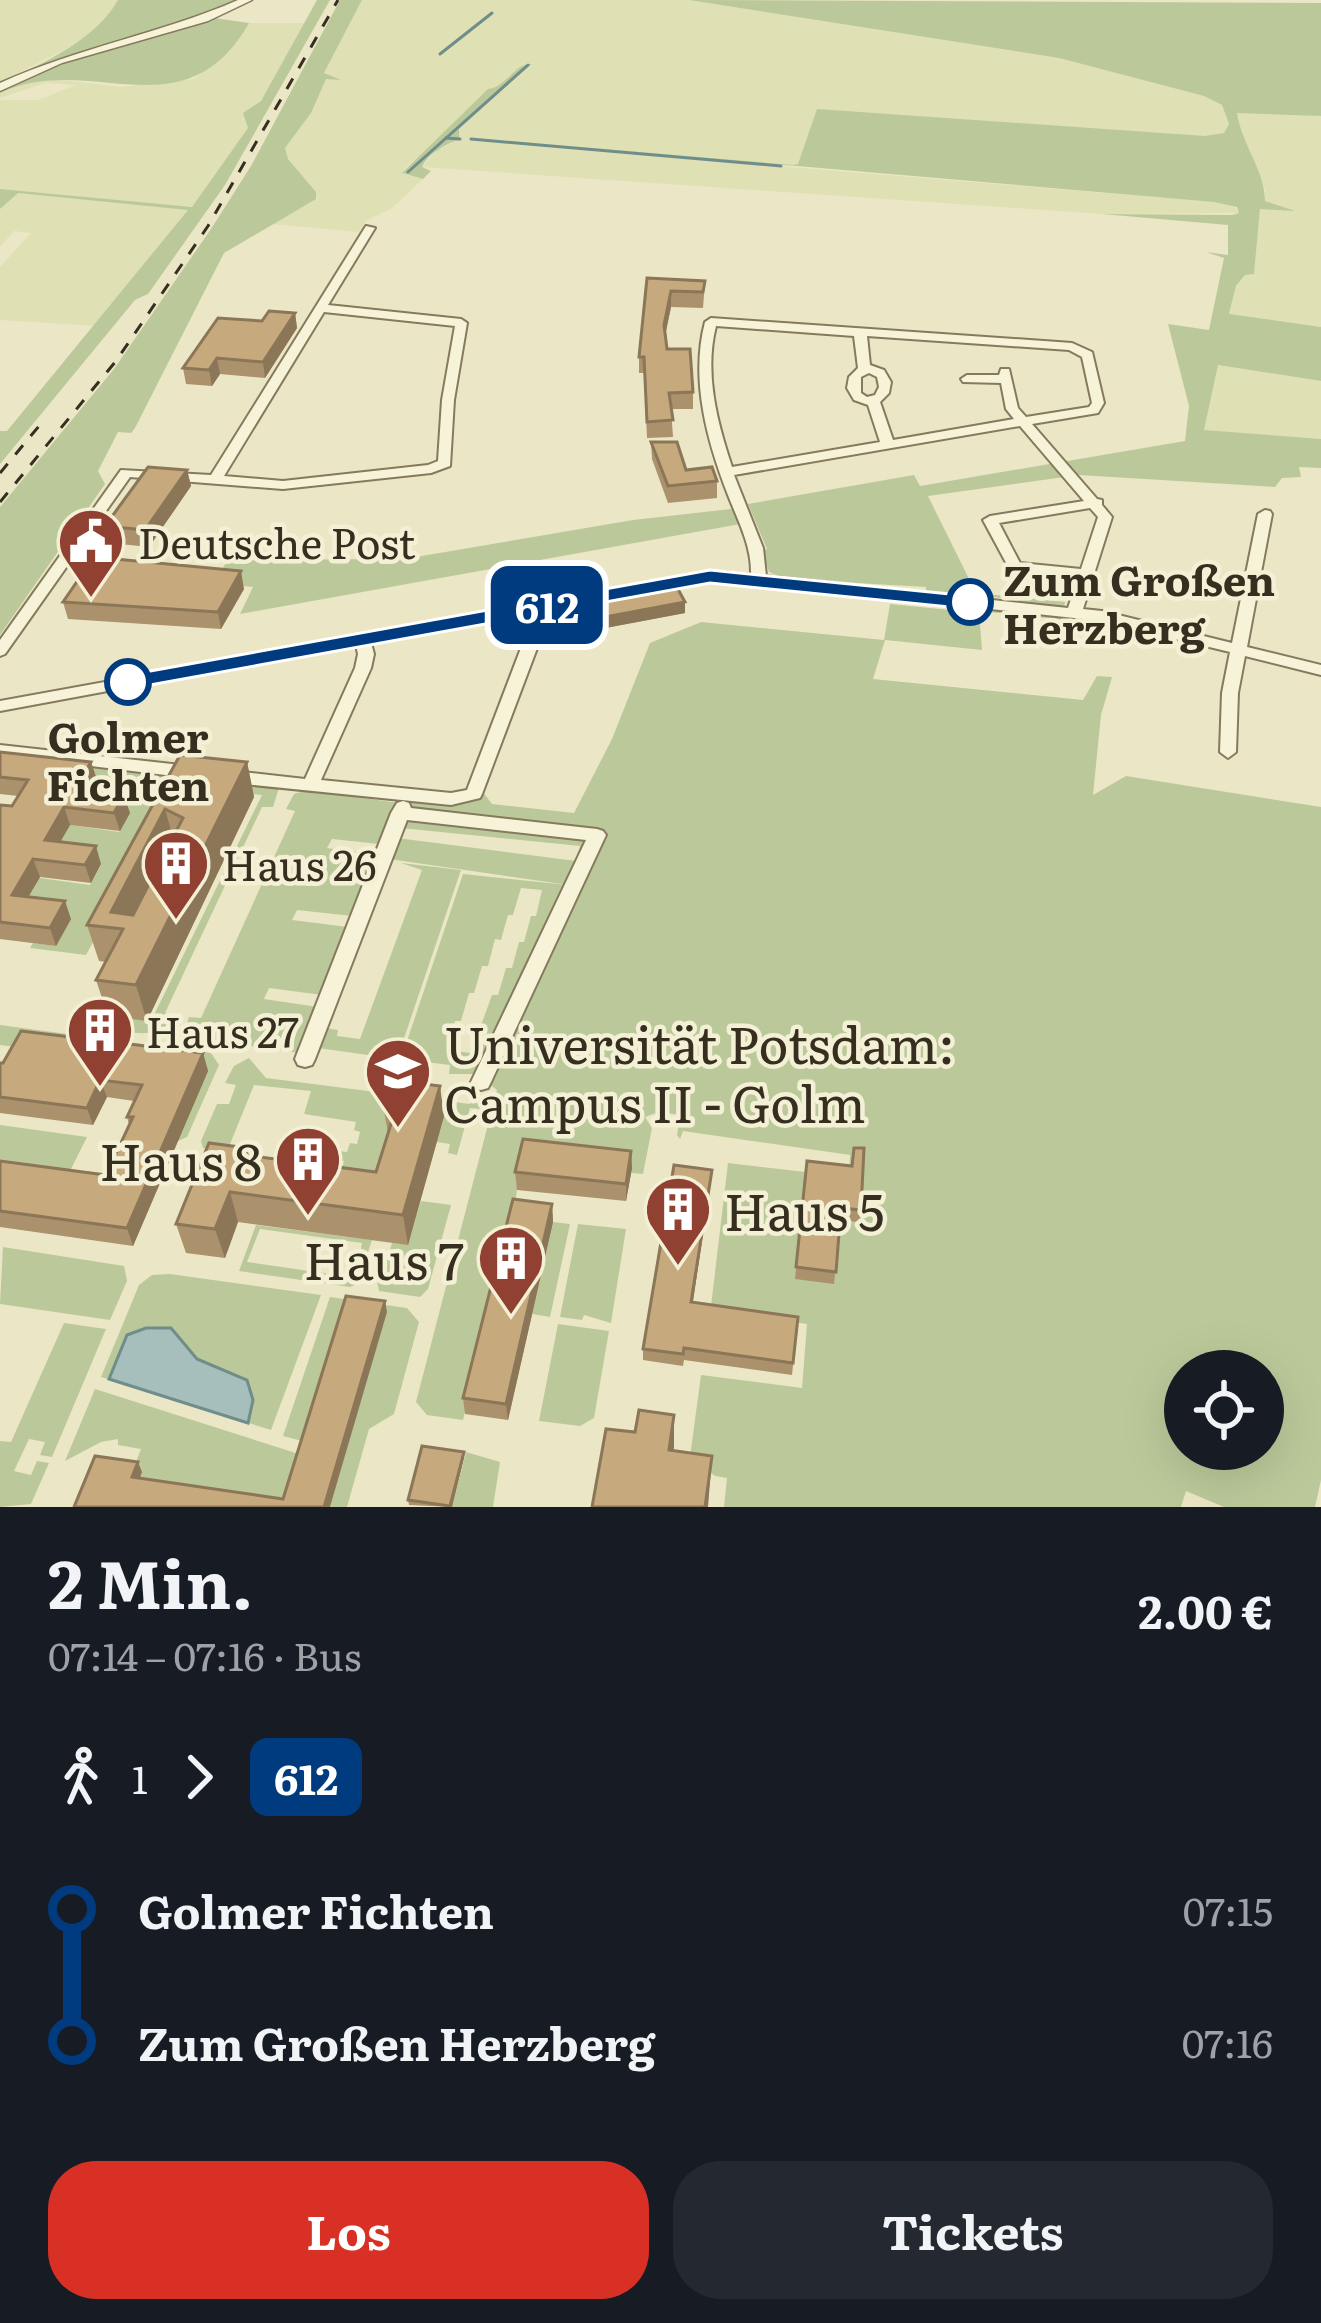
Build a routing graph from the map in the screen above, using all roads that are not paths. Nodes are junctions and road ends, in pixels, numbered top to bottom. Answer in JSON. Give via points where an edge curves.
{"nodes":[{"id":1,"x":248,"y":0,"type":"edge"},
{"id":2,"x":0,"y":87,"type":"edge"},
{"id":3,"x":370,"y":228,"type":"dead end"},
{"id":4,"x":321,"y":308,"type":"junction"},
{"id":5,"x":860,"y":331,"type":"junction"},
{"id":6,"x":967,"y":379,"type":"dead end"},
{"id":7,"x":1024,"y":422,"type":"junction"},
{"id":8,"x":888,"y":445,"type":"junction"},
{"id":9,"x":726,"y":472,"type":"junction"},
{"id":10,"x":216,"y":479,"type":"junction"},
{"id":11,"x":1096,"y":503,"type":"junction"},
{"id":12,"x":1265,"y":514,"type":"dead end"},
{"id":13,"x":1088,"y":574,"type":"junction"},
{"id":14,"x":758,"y":580,"type":"junction"},
{"id":15,"x":530,"y":608,"type":"junction"},
{"id":16,"x":1074,"y":614,"type":"junction"},
{"id":17,"x":362,"y":639,"type":"junction"},
{"id":18,"x":1239,"y":649,"type":"junction"},
{"id":19,"x":0,"y":651,"type":"edge"},
{"id":20,"x":1321,"y":670,"type":"edge"},
{"id":21,"x":0,"y":706,"type":"edge"},
{"id":22,"x":0,"y":751,"type":"edge"},
{"id":23,"x":1228,"y":752,"type":"dead end"},
{"id":24,"x":311,"y":784,"type":"junction"},
{"id":25,"x":404,"y":804,"type":"junction"},
{"id":26,"x":305,"y":1059,"type":"dead end"},
{"id":27,"x":481,"y":1082,"type":"dead end"}],
"edges":[{"from":1,"to":2,"type":"street"},
{"from":3,"to":4,"type":"street"},
{"from":4,"to":10,"type":"street"},
{"from":4,"to":10,"type":"street","via":[[461,323],[445,463],[283,485]]},
{"from":5,"to":7,"type":"street","via":[[1087,352],[1096,408]]},
{"from":5,"to":8,"type":"street","via":[[864,370],[883,378],[886,394],[872,399]]},
{"from":5,"to":9,"type":"street","via":[[722,320],[708,326],[708,390]]},
{"from":6,"to":7,"type":"street","via":[[1005,376],[1010,404]]},
{"from":7,"to":8,"type":"street"},
{"from":7,"to":11,"type":"street"},
{"from":8,"to":9,"type":"street"},
{"from":9,"to":14,"type":"street","via":[[759,557]]},
{"from":10,"to":19,"type":"street","via":[[122,475]]},
{"from":11,"to":13,"type":"street","via":[[1105,524]]},
{"from":11,"to":13,"type":"street","via":[[990,517],[1015,567]]},
{"from":12,"to":18,"type":"street"},
{"from":13,"to":16,"type":"street"},
{"from":14,"to":15,"type":"street","via":[[698,578]]},
{"from":14,"to":16,"type":"street"},
{"from":15,"to":17,"type":"street"},
{"from":15,"to":25,"type":"street","via":[[537,627],[479,790]]},
{"from":16,"to":18,"type":"street"},
{"from":17,"to":21,"type":"street"},
{"from":17,"to":24,"type":"street","via":[[363,668]]},
{"from":18,"to":20,"type":"street"},
{"from":18,"to":23,"type":"street"},
{"from":22,"to":24,"type":"street"},
{"from":24,"to":25,"type":"street"},
{"from":25,"to":26,"type":"street"},
{"from":25,"to":27,"type":"street","via":[[597,835]]}]}
